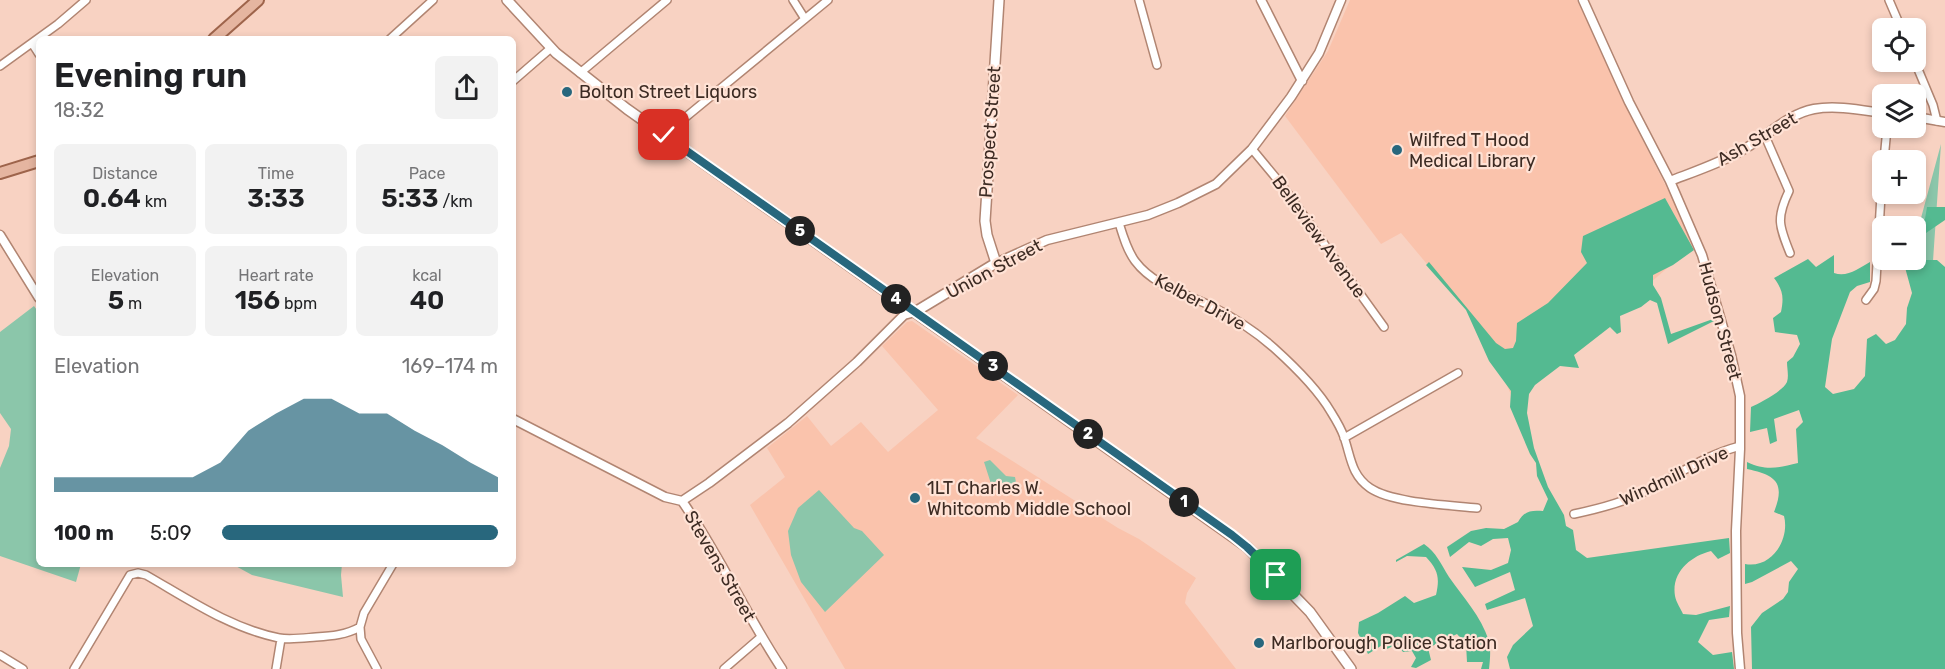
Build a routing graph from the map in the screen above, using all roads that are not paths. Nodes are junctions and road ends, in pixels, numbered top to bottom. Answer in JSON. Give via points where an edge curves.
{"nodes":[{"id":1,"x":86,"y":0,"type":"edge"},
{"id":2,"x":258,"y":0,"type":"edge"},
{"id":3,"x":433,"y":0,"type":"edge"},
{"id":4,"x":507,"y":0,"type":"edge"},
{"id":5,"x":667,"y":0,"type":"edge"},
{"id":6,"x":793,"y":0,"type":"edge"},
{"id":7,"x":828,"y":0,"type":"edge"},
{"id":8,"x":999,"y":0,"type":"edge"},
{"id":9,"x":1139,"y":0,"type":"edge"},
{"id":10,"x":1261,"y":0,"type":"edge"},
{"id":11,"x":1341,"y":0,"type":"edge"},
{"id":12,"x":1583,"y":0,"type":"edge"},
{"id":13,"x":1889,"y":0,"type":"edge"},
{"id":14,"x":1897,"y":18,"type":"edge"},
{"id":15,"x":805,"y":19,"type":"junction"},
{"id":16,"x":41,"y":36,"type":"edge"},
{"id":17,"x":217,"y":36,"type":"edge"},
{"id":18,"x":393,"y":36,"type":"edge"},
{"id":19,"x":36,"y":40,"type":"edge"},
{"id":20,"x":32,"y":43,"type":"junction"},
{"id":21,"x":551,"y":48,"type":"junction"},
{"id":22,"x":36,"y":49,"type":"edge"},
{"id":23,"x":1157,"y":65,"type":"dead end"},
{"id":24,"x":0,"y":66,"type":"edge"},
{"id":25,"x":1919,"y":72,"type":"edge"},
{"id":26,"x":580,"y":73,"type":"junction"},
{"id":27,"x":516,"y":78,"type":"edge"},
{"id":28,"x":1302,"y":81,"type":"junction"},
{"id":29,"x":1872,"y":112,"type":"edge"},
{"id":30,"x":1926,"y":119,"type":"edge"},
{"id":31,"x":1941,"y":121,"type":"edge"},
{"id":32,"x":664,"y":135,"type":"junction"},
{"id":33,"x":1765,"y":136,"type":"junction"},
{"id":34,"x":1252,"y":149,"type":"junction"},
{"id":35,"x":36,"y":162,"type":"edge"},
{"id":36,"x":0,"y":173,"type":"edge"},
{"id":37,"x":1670,"y":181,"type":"junction"},
{"id":38,"x":1880,"y":204,"type":"edge"},
{"id":39,"x":1119,"y":223,"type":"junction"},
{"id":40,"x":0,"y":235,"type":"edge"},
{"id":41,"x":1790,"y":253,"type":"dead end"},
{"id":42,"x":996,"y":263,"type":"junction"},
{"id":43,"x":36,"y":293,"type":"edge"},
{"id":44,"x":1866,"y":300,"type":"dead end"},
{"id":45,"x":915,"y":312,"type":"junction"},
{"id":46,"x":1384,"y":327,"type":"dead end"},
{"id":47,"x":1458,"y":373,"type":"dead end"},
{"id":48,"x":516,"y":421,"type":"edge"},
{"id":49,"x":1344,"y":438,"type":"junction"},
{"id":50,"x":1740,"y":446,"type":"junction"},
{"id":51,"x":682,"y":501,"type":"junction"},
{"id":52,"x":1477,"y":508,"type":"dead end"},
{"id":53,"x":1574,"y":514,"type":"dead end"},
{"id":54,"x":391,"y":567,"type":"edge"},
{"id":55,"x":360,"y":627,"type":"junction"},
{"id":56,"x":761,"y":637,"type":"junction"},
{"id":57,"x":281,"y":639,"type":"junction"},
{"id":58,"x":0,"y":655,"type":"edge"},
{"id":59,"x":23,"y":669,"type":"edge"},
{"id":60,"x":74,"y":669,"type":"edge"},
{"id":61,"x":276,"y":669,"type":"edge"},
{"id":62,"x":377,"y":669,"type":"edge"},
{"id":63,"x":724,"y":669,"type":"edge"},
{"id":64,"x":782,"y":669,"type":"edge"},
{"id":65,"x":1351,"y":669,"type":"edge"},
{"id":66,"x":1740,"y":669,"type":"edge"}],
"edges":[{"from":1,"to":16,"type":"street"},
{"from":2,"to":17,"type":"main road"},
{"from":3,"to":18,"type":"street"},
{"from":4,"to":21,"type":"main road"},
{"from":5,"to":26,"type":"street"},
{"from":6,"to":15,"type":"street"},
{"from":7,"to":15,"type":"street"},
{"from":8,"to":42,"type":"main road","name":"Prospect Street","via":[[985,221]]},
{"from":9,"to":23,"type":"street"},
{"from":10,"to":28,"type":"street"},
{"from":11,"to":28,"type":"street","name":"Union Street","via":[[1319,53]]},
{"from":12,"to":37,"type":"street","name":"Hudson Street"},
{"from":13,"to":14,"type":"street"},
{"from":15,"to":32,"type":"street"},
{"from":19,"to":20,"type":"street"},
{"from":20,"to":22,"type":"street"},
{"from":20,"to":24,"type":"street"},
{"from":21,"to":26,"type":"main road"},
{"from":21,"to":27,"type":"street"},
{"from":25,"to":31,"type":"street"},
{"from":26,"to":32,"type":"main road"},
{"from":28,"to":34,"type":"street","name":"Union Street"},
{"from":29,"to":33,"type":"street","name":"Ash Street","via":[[1815,109]]},
{"from":30,"to":31,"type":"street"},
{"from":32,"to":45,"type":"main road"},
{"from":33,"to":37,"type":"street","name":"Ash Street","via":[[1728,158]]},
{"from":33,"to":41,"type":"street","via":[[1789,191],[1780,210],[1782,233]]},
{"from":34,"to":39,"type":"street","name":"Union Street","via":[[1216,184],[1178,203]]},
{"from":34,"to":46,"type":"street","name":"Belleview Avenue"},
{"from":35,"to":36,"type":"main road"},
{"from":37,"to":50,"type":"street","name":"Hudson Street","via":[[1718,302],[1740,396]]},
{"from":38,"to":44,"type":"street","via":[[1876,280]]},
{"from":39,"to":42,"type":"street","name":"Union Street","via":[[1047,240]]},
{"from":39,"to":49,"type":"street","name":"Kelber Drive","via":[[1126,245],[1147,273],[1258,334],[1320,396]]},
{"from":40,"to":43,"type":"street"},
{"from":42,"to":45,"type":"main road","name":"Union Street"},
{"from":45,"to":51,"type":"street","name":"Union Street","via":[[904,315],[788,423]]},
{"from":45,"to":65,"type":"main road","via":[[1247,547],[1310,612]]},
{"from":47,"to":49,"type":"street"},
{"from":48,"to":51,"type":"street","name":"Stevens Street","via":[[665,497]]},
{"from":49,"to":52,"type":"street","name":"Kelber Drive","via":[[1358,478],[1376,492]]},
{"from":50,"to":53,"type":"street","name":"Windmill Drive","via":[[1698,461],[1641,493]]},
{"from":50,"to":66,"type":"street","name":"Hudson Street","via":[[1736,531]]},
{"from":51,"to":56,"type":"street","name":"Stevens Street"},
{"from":54,"to":55,"type":"street"},
{"from":55,"to":57,"type":"street","via":[[341,634]]},
{"from":55,"to":62,"type":"street","via":[[361,639]]},
{"from":56,"to":63,"type":"street"},
{"from":56,"to":64,"type":"street","name":"Stevens Street"},
{"from":57,"to":60,"type":"street","via":[[209,612],[138,573],[130,575]]},
{"from":57,"to":61,"type":"street"},
{"from":58,"to":59,"type":"street"}]}
